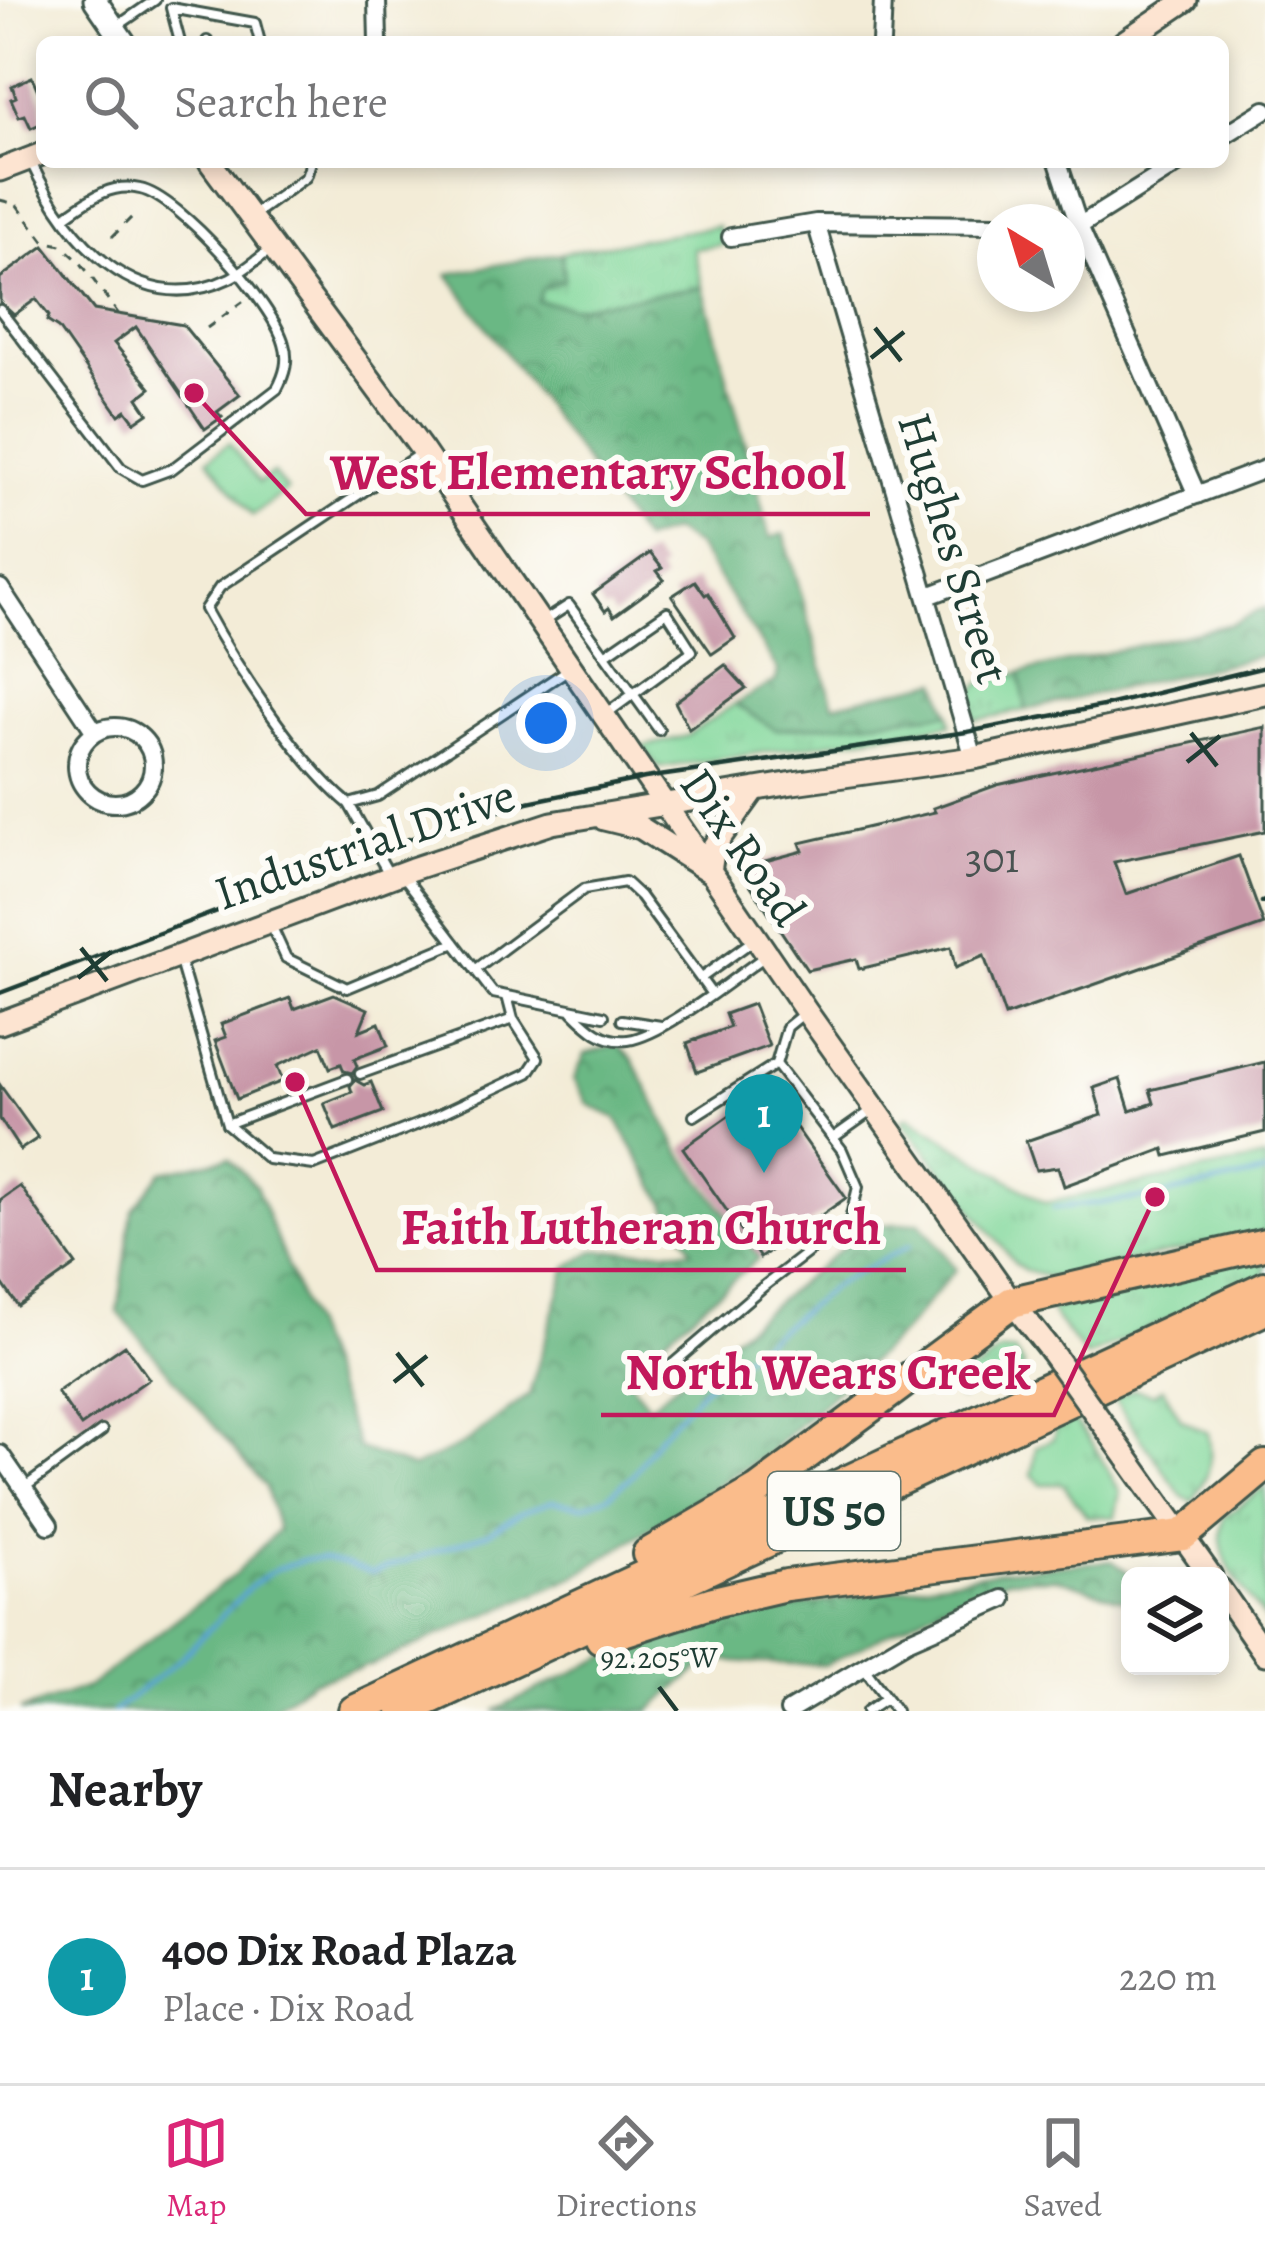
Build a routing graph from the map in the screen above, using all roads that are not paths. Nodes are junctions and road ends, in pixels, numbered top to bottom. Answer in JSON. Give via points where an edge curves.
{"nodes":[{"id":1,"x":95,"y":0,"type":"edge"},
{"id":2,"x":155,"y":0,"type":"edge"},
{"id":3,"x":377,"y":0,"type":"edge"},
{"id":4,"x":883,"y":0,"type":"edge"},
{"id":5,"x":1186,"y":0,"type":"edge"},
{"id":6,"x":170,"y":4,"type":"edge"},
{"id":7,"x":219,"y":15,"type":"junction"},
{"id":8,"x":223,"y":26,"type":"dead end"},
{"id":9,"x":119,"y":35,"type":"edge"},
{"id":10,"x":178,"y":36,"type":"edge"},
{"id":11,"x":258,"y":36,"type":"edge"},
{"id":12,"x":378,"y":36,"type":"edge"},
{"id":13,"x":881,"y":36,"type":"edge"},
{"id":14,"x":1133,"y":36,"type":"edge"},
{"id":15,"x":1265,"y":110,"type":"edge"},
{"id":16,"x":1229,"y":132,"type":"edge"},
{"id":17,"x":36,"y":156,"type":"edge"},
{"id":18,"x":42,"y":168,"type":"edge"},
{"id":19,"x":214,"y":168,"type":"edge"},
{"id":20,"x":309,"y":168,"type":"edge"},
{"id":21,"x":1059,"y":168,"type":"edge"},
{"id":22,"x":1171,"y":168,"type":"edge"},
{"id":23,"x":0,"y":170,"type":"edge"},
{"id":24,"x":1068,"y":204,"type":"edge"},
{"id":25,"x":64,"y":217,"type":"junction"},
{"id":26,"x":251,"y":217,"type":"junction"},
{"id":27,"x":1085,"y":219,"type":"edge"},
{"id":28,"x":816,"y":223,"type":"junction"},
{"id":29,"x":977,"y":225,"type":"edge"},
{"id":30,"x":731,"y":237,"type":"dead end"},
{"id":31,"x":274,"y":248,"type":"junction"},
{"id":32,"x":1085,"y":252,"type":"edge"},
{"id":33,"x":238,"y":273,"type":"junction"},
{"id":34,"x":0,"y":310,"type":"edge"},
{"id":35,"x":423,"y":451,"type":"junction"},
{"id":36,"x":1265,"y":469,"type":"edge"},
{"id":37,"x":1197,"y":495,"type":"junction"},
{"id":38,"x":0,"y":588,"type":"edge"},
{"id":39,"x":928,"y":596,"type":"junction"},
{"id":40,"x":540,"y":624,"type":"junction"},
{"id":41,"x":607,"y":654,"type":"junction"},
{"id":42,"x":570,"y":668,"type":"junction"},
{"id":43,"x":634,"y":693,"type":"junction"},
{"id":44,"x":1265,"y":694,"type":"edge"},
{"id":45,"x":604,"y":717,"type":"junction"},
{"id":46,"x":658,"y":730,"type":"dead end"},
{"id":47,"x":95,"y":732,"type":"junction"},
{"id":48,"x":974,"y":758,"type":"junction"},
{"id":49,"x":755,"y":789,"type":"junction"},
{"id":50,"x":349,"y":804,"type":"junction"},
{"id":51,"x":662,"y":804,"type":"junction"},
{"id":52,"x":591,"y":816,"type":"junction"},
{"id":53,"x":710,"y":872,"type":"junction"},
{"id":54,"x":396,"y":875,"type":"junction"},
{"id":55,"x":269,"y":922,"type":"junction"},
{"id":56,"x":455,"y":944,"type":"junction"},
{"id":57,"x":762,"y":946,"type":"junction"},
{"id":58,"x":178,"y":955,"type":"junction"},
{"id":59,"x":476,"y":970,"type":"junction"},
{"id":60,"x":700,"y":978,"type":"junction"},
{"id":61,"x":711,"y":993,"type":"junction"},
{"id":62,"x":507,"y":996,"type":"junction"},
{"id":63,"x":572,"y":1011,"type":"junction"},
{"id":64,"x":806,"y":1011,"type":"junction"},
{"id":65,"x":604,"y":1016,"type":"dead end"},
{"id":66,"x":513,"y":1019,"type":"junction"},
{"id":67,"x":622,"y":1020,"type":"dead end"},
{"id":68,"x":0,"y":1022,"type":"edge"},
{"id":69,"x":662,"y":1026,"type":"junction"},
{"id":70,"x":776,"y":1064,"type":"junction"},
{"id":71,"x":360,"y":1074,"type":"dead end"},
{"id":72,"x":347,"y":1079,"type":"dead end"},
{"id":73,"x":875,"y":1108,"type":"junction"},
{"id":74,"x":694,"y":1116,"type":"dead end"},
{"id":75,"x":227,"y":1124,"type":"junction"},
{"id":76,"x":833,"y":1138,"type":"junction"},
{"id":77,"x":1265,"y":1244,"type":"edge"},
{"id":78,"x":1265,"y":1287,"type":"edge"},
{"id":79,"x":1012,"y":1302,"type":"junction"},
{"id":80,"x":1265,"y":1310,"type":"edge"},
{"id":81,"x":654,"y":1380,"type":"dead end"},
{"id":82,"x":102,"y":1431,"type":"dead end"},
{"id":83,"x":0,"y":1454,"type":"edge"},
{"id":84,"x":1265,"y":1466,"type":"edge"},
{"id":85,"x":23,"y":1488,"type":"junction"},
{"id":86,"x":49,"y":1525,"type":"dead end"},
{"id":87,"x":1183,"y":1535,"type":"junction"},
{"id":88,"x":1205,"y":1567,"type":"edge"},
{"id":89,"x":1003,"y":1599,"type":"dead end"},
{"id":90,"x":1229,"y":1601,"type":"edge"},
{"id":91,"x":1265,"y":1654,"type":"edge"},
{"id":92,"x":471,"y":1656,"type":"junction"},
{"id":93,"x":863,"y":1667,"type":"junction"},
{"id":94,"x":447,"y":1690,"type":"junction"},
{"id":95,"x":886,"y":1698,"type":"junction"},
{"id":96,"x":354,"y":1711,"type":"edge"},
{"id":97,"x":403,"y":1711,"type":"edge"},
{"id":98,"x":789,"y":1711,"type":"edge"},
{"id":99,"x":867,"y":1711,"type":"edge"},
{"id":100,"x":896,"y":1711,"type":"edge"}],
"edges":[{"from":1,"to":9,"type":"street"},
{"from":2,"to":9,"type":"lane"},
{"from":3,"to":12,"type":"street"},
{"from":4,"to":13,"type":"street"},
{"from":5,"to":14,"type":"main road"},
{"from":6,"to":7,"type":"lane"},
{"from":6,"to":10,"type":"lane"},
{"from":7,"to":8,"type":"lane"},
{"from":7,"to":11,"type":"lane","via":[[255,23]]},
{"from":15,"to":16,"type":"street"},
{"from":17,"to":23,"type":"main road"},
{"from":18,"to":25,"type":"lane"},
{"from":19,"to":26,"type":"main road","name":"Dix Road"},
{"from":20,"to":26,"type":"lane"},
{"from":21,"to":24,"type":"street"},
{"from":22,"to":27,"type":"street"},
{"from":25,"to":33,"type":"lane","via":[[107,268],[132,281],[192,290]]},
{"from":25,"to":33,"type":"lane","via":[[99,193],[140,189],[193,222]]},
{"from":26,"to":31,"type":"main road","name":"Dix Road"},
{"from":28,"to":29,"type":"street"},
{"from":28,"to":30,"type":"street"},
{"from":28,"to":39,"type":"street","name":"Hughes Street"},
{"from":31,"to":33,"type":"lane"},
{"from":31,"to":35,"type":"main road","name":"Dix Road"},
{"from":32,"to":37,"type":"street"},
{"from":33,"to":34,"type":"lane","via":[[286,348],[277,388],[172,470],[142,480],[121,467]]},
{"from":35,"to":40,"type":"main road","name":"Dix Road"},
{"from":35,"to":50,"type":"lane","via":[[220,587],[206,609],[326,784]]},
{"from":36,"to":37,"type":"street"},
{"from":37,"to":39,"type":"street"},
{"from":38,"to":47,"type":"street"},
{"from":39,"to":48,"type":"street","name":"Hughes Street"},
{"from":40,"to":41,"type":"lane","via":[[569,605]]},
{"from":40,"to":42,"type":"main road","name":"Dix Road"},
{"from":41,"to":43,"type":"lane"},
{"from":41,"to":43,"type":"lane","via":[[667,612],[692,651]]},
{"from":42,"to":45,"type":"main road","name":"Dix Road"},
{"from":42,"to":50,"type":"lane","via":[[378,796]]},
{"from":43,"to":45,"type":"lane"},
{"from":43,"to":46,"type":"lane"},
{"from":44,"to":48,"type":"main road","name":"Industrial Drive"},
{"from":45,"to":51,"type":"main road","name":"Dix Road"},
{"from":47,"to":47,"type":"street","via":[[76,762],[82,786],[112,804],[136,798],[154,768],[148,745],[130,729]]},
{"from":48,"to":49,"type":"main road","name":"Industrial Drive"},
{"from":49,"to":51,"type":"main road","name":"Industrial Drive"},
{"from":49,"to":53,"type":"main road","via":[[714,846]]},
{"from":50,"to":54,"type":"lane"},
{"from":51,"to":52,"type":"main road","name":"Industrial Drive"},
{"from":51,"to":53,"type":"main road","name":"Dix Road"},
{"from":52,"to":53,"type":"main road","via":[[641,828]]},
{"from":52,"to":54,"type":"main road","name":"Industrial Drive"},
{"from":53,"to":57,"type":"main road","name":"Dix Road"},
{"from":54,"to":55,"type":"main road","name":"Industrial Drive"},
{"from":54,"to":56,"type":"lane"},
{"from":55,"to":56,"type":"lane","via":[[286,958],[347,988]]},
{"from":55,"to":58,"type":"main road","name":"Industrial Drive"},
{"from":56,"to":59,"type":"lane"},
{"from":57,"to":60,"type":"lane"},
{"from":57,"to":61,"type":"lane"},
{"from":57,"to":64,"type":"main road","name":"Dix Road"},
{"from":58,"to":68,"type":"main road","name":"Industrial Drive"},
{"from":58,"to":75,"type":"lane"},
{"from":59,"to":60,"type":"lane","via":[[584,889],[611,882],[640,896]]},
{"from":59,"to":62,"type":"lane","via":[[493,993]]},
{"from":60,"to":61,"type":"lane"},
{"from":61,"to":69,"type":"lane"},
{"from":62,"to":63,"type":"lane"},
{"from":62,"to":66,"type":"lane"},
{"from":63,"to":65,"type":"lane"},
{"from":63,"to":69,"type":"lane","via":[[596,1035],[627,1040]]},
{"from":64,"to":70,"type":"lane","via":[[788,1027]]},
{"from":64,"to":73,"type":"main road","name":"Dix Road"},
{"from":66,"to":71,"type":"lane"},
{"from":66,"to":75,"type":"lane","via":[[538,1058],[528,1073],[314,1165],[268,1159]]},
{"from":67,"to":69,"type":"lane"},
{"from":70,"to":74,"type":"lane"},
{"from":70,"to":76,"type":"lane"},
{"from":72,"to":75,"type":"lane"},
{"from":73,"to":76,"type":"lane"},
{"from":73,"to":79,"type":"main road","name":"Dix Road"},
{"from":76,"to":81,"type":"lane","via":[[857,1186],[850,1220]]},
{"from":77,"to":79,"type":"highway"},
{"from":78,"to":92,"type":"highway","number":"US 50"},
{"from":79,"to":87,"type":"main road","name":"Dix Road","bridge":true},
{"from":79,"to":92,"type":"highway","via":[[758,1490]]},
{"from":80,"to":94,"type":"highway","number":"US 50"},
{"from":82,"to":85,"type":"lane"},
{"from":83,"to":85,"type":"street"},
{"from":84,"to":87,"type":"highway"},
{"from":85,"to":86,"type":"street"},
{"from":87,"to":88,"type":"main road","name":"Dix Road"},
{"from":87,"to":94,"type":"highway","via":[[786,1585]]},
{"from":89,"to":93,"type":"street"},
{"from":90,"to":91,"type":"main road"},
{"from":92,"to":96,"type":"highway","number":"US 50"},
{"from":93,"to":95,"type":"lane"},
{"from":93,"to":98,"type":"street"},
{"from":94,"to":97,"type":"highway","number":"US 50"},
{"from":95,"to":99,"type":"lane"},
{"from":95,"to":100,"type":"lane"}]}
